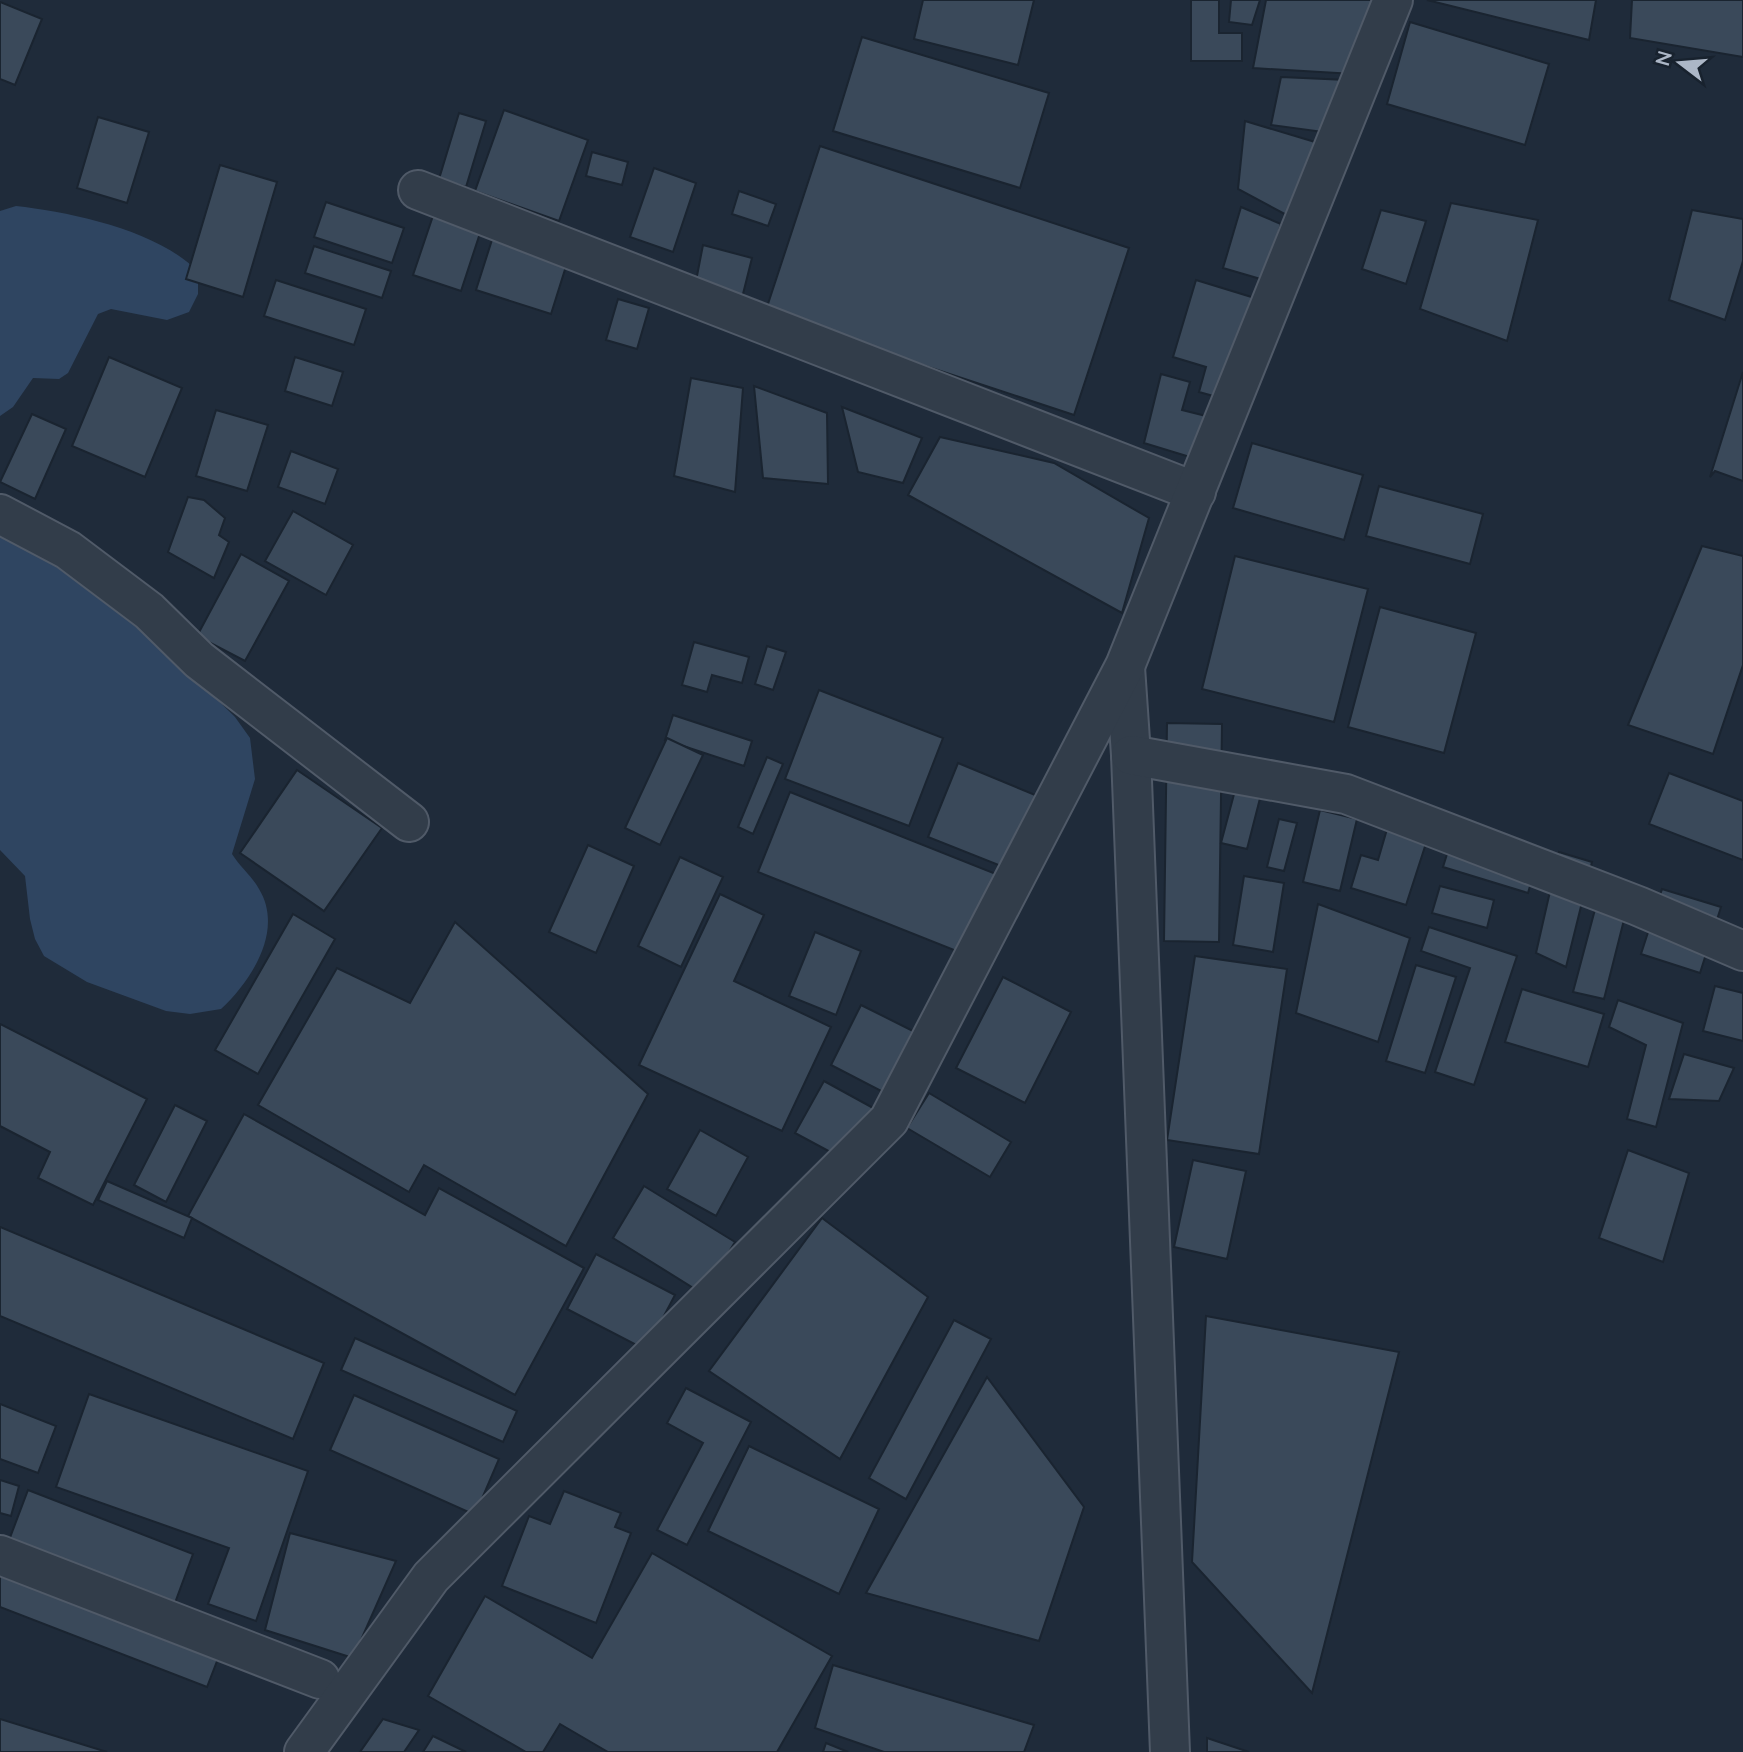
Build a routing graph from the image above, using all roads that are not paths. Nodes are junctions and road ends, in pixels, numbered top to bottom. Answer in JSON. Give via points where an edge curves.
{"nodes":[{"id":1,"x":1393,"y":0,"type":"edge"},
{"id":2,"x":418,"y":190,"type":"dead end"},
{"id":3,"x":1196,"y":492,"type":"junction"},
{"id":4,"x":0,"y":514,"type":"edge"},
{"id":5,"x":1125,"y":666,"type":"junction"},
{"id":6,"x":1131,"y":755,"type":"junction"},
{"id":7,"x":409,"y":822,"type":"dead end"},
{"id":8,"x":1743,"y":951,"type":"edge"},
{"id":9,"x":0,"y":1555,"type":"edge"},
{"id":10,"x":320,"y":1679,"type":"dead end"},
{"id":11,"x":304,"y":1752,"type":"edge"},
{"id":12,"x":1170,"y":1752,"type":"edge"}],
"edges":[{"from":1,"to":3,"type":"street"},
{"from":2,"to":3,"type":"street"},
{"from":3,"to":5,"type":"street"},
{"from":4,"to":7,"type":"street","via":[[68,550],[149,611],[199,660]]},
{"from":5,"to":6,"type":"street"},
{"from":5,"to":11,"type":"street","via":[[889,1120],[431,1577]]},
{"from":6,"to":8,"type":"street","via":[[1346,794]]},
{"from":6,"to":12,"type":"street"},
{"from":9,"to":10,"type":"street"}]}
